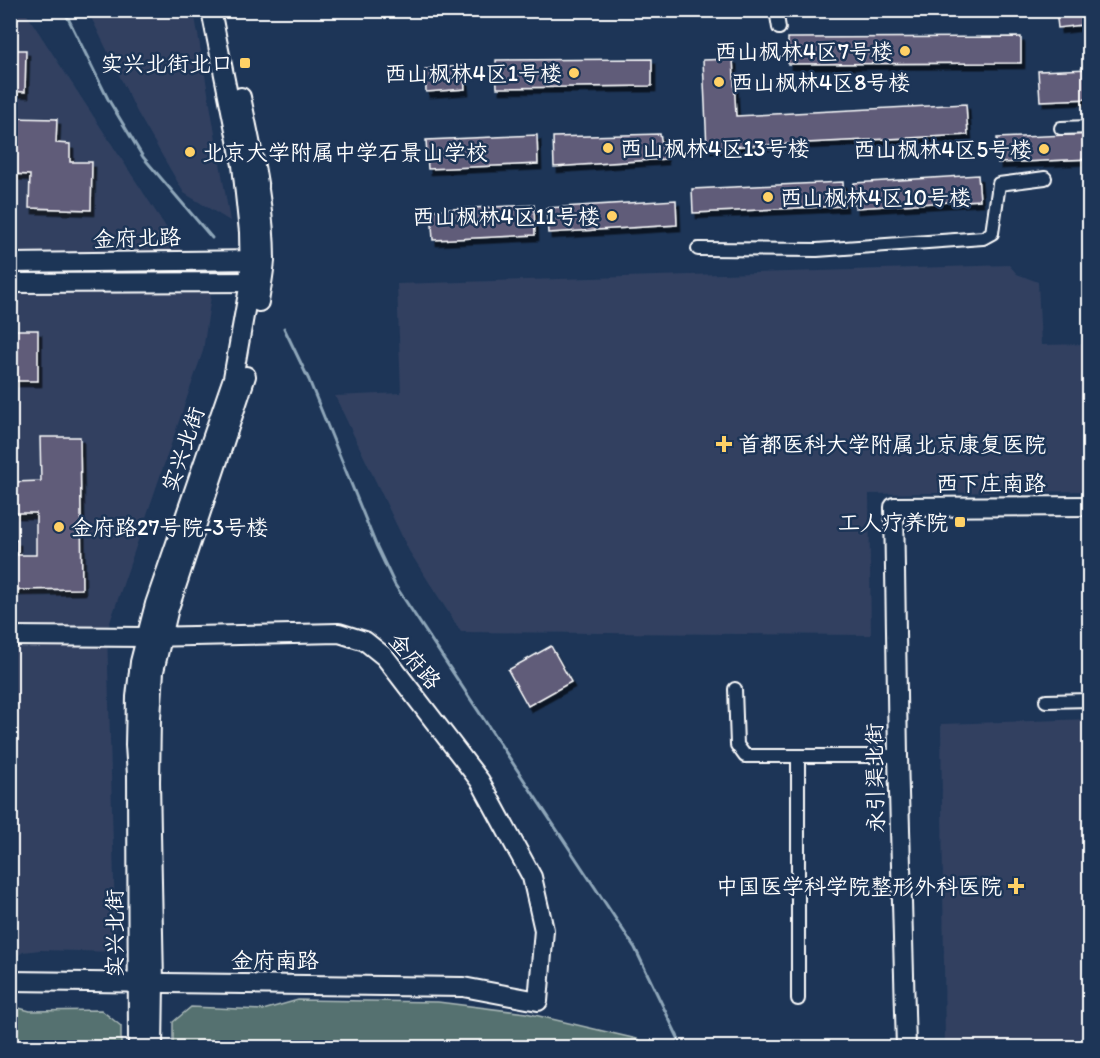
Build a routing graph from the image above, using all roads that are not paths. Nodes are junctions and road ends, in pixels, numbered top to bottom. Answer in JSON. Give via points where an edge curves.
{"nodes":[{"id":1,"x":211,"y":10,"type":"edge"},
{"id":2,"x":223,"y":10,"type":"edge"},
{"id":3,"x":776,"y":10,"type":"edge"},
{"id":4,"x":779,"y":28,"type":"dead end"},
{"id":5,"x":1089,"y":127,"type":"edge"},
{"id":6,"x":1061,"y":128,"type":"dead end"},
{"id":7,"x":1045,"y":178,"type":"dead end"},
{"id":8,"x":698,"y":249,"type":"dead end"},
{"id":9,"x":258,"y":260,"type":"junction"},
{"id":10,"x":10,"y":263,"type":"edge"},
{"id":11,"x":256,"y":282,"type":"junction"},
{"id":12,"x":10,"y":283,"type":"edge"},
{"id":13,"x":1089,"y":506,"type":"edge"},
{"id":14,"x":894,"y":507,"type":"joint"},
{"id":15,"x":10,"y":636,"type":"edge"},
{"id":16,"x":154,"y":637,"type":"junction"},
{"id":17,"x":735,"y":689,"type":"dead end"},
{"id":18,"x":1089,"y":700,"type":"edge"},
{"id":19,"x":1046,"y":701,"type":"dead end"},
{"id":20,"x":798,"y":756,"type":"junction"},
{"id":21,"x":898,"y":756,"type":"junction"},
{"id":22,"x":10,"y":981,"type":"edge"},
{"id":23,"x":146,"y":982,"type":"junction"},
{"id":24,"x":798,"y":999,"type":"dead end"},
{"id":25,"x":538,"y":1000,"type":"joint"},
{"id":26,"x":138,"y":1047,"type":"edge"},
{"id":27,"x":153,"y":1047,"type":"edge"},
{"id":28,"x":906,"y":1047,"type":"edge"}],
"edges":[{"from":1,"to":9,"type":"street","name":"实兴北街"},
{"from":2,"to":9,"type":"street","name":"实兴北街","via":[[255,163]]},
{"from":3,"to":4,"type":"street"},
{"from":5,"to":6,"type":"street"},
{"from":7,"to":8,"type":"street","via":[[999,184],[992,233],[982,238],[817,250]]},
{"from":9,"to":10,"type":"street","name":"金府北路"},
{"from":9,"to":11,"type":"street","name":"实兴北街"},
{"from":11,"to":12,"type":"street","name":"金府北路"},
{"from":11,"to":16,"type":"street","name":"实兴北街","via":[[233,378],[155,604]]},
{"from":13,"to":14,"type":"street","name":"西下庄南路"},
{"from":14,"to":21,"type":"street","name":"永引渠北街"},
{"from":15,"to":16,"type":"street","name":"金府路"},
{"from":16,"to":23,"type":"street","name":"实兴北街","via":[[140,662],[136,697]]},
{"from":16,"to":25,"type":"street","name":"金府路","via":[[339,633],[365,641],[385,657],[480,781],[532,877],[544,930]]},
{"from":17,"to":20,"type":"street","via":[[740,751],[755,757]]},
{"from":18,"to":19,"type":"street"},
{"from":20,"to":21,"type":"street"},
{"from":20,"to":24,"type":"street"},
{"from":21,"to":28,"type":"street","name":"永引渠北街"},
{"from":22,"to":23,"type":"street","name":"金府南路"},
{"from":23,"to":25,"type":"street","name":"金府南路","via":[[463,987]]},
{"from":23,"to":26,"type":"street","name":"实兴北街"},
{"from":23,"to":27,"type":"street","name":"实兴北街"}]}
